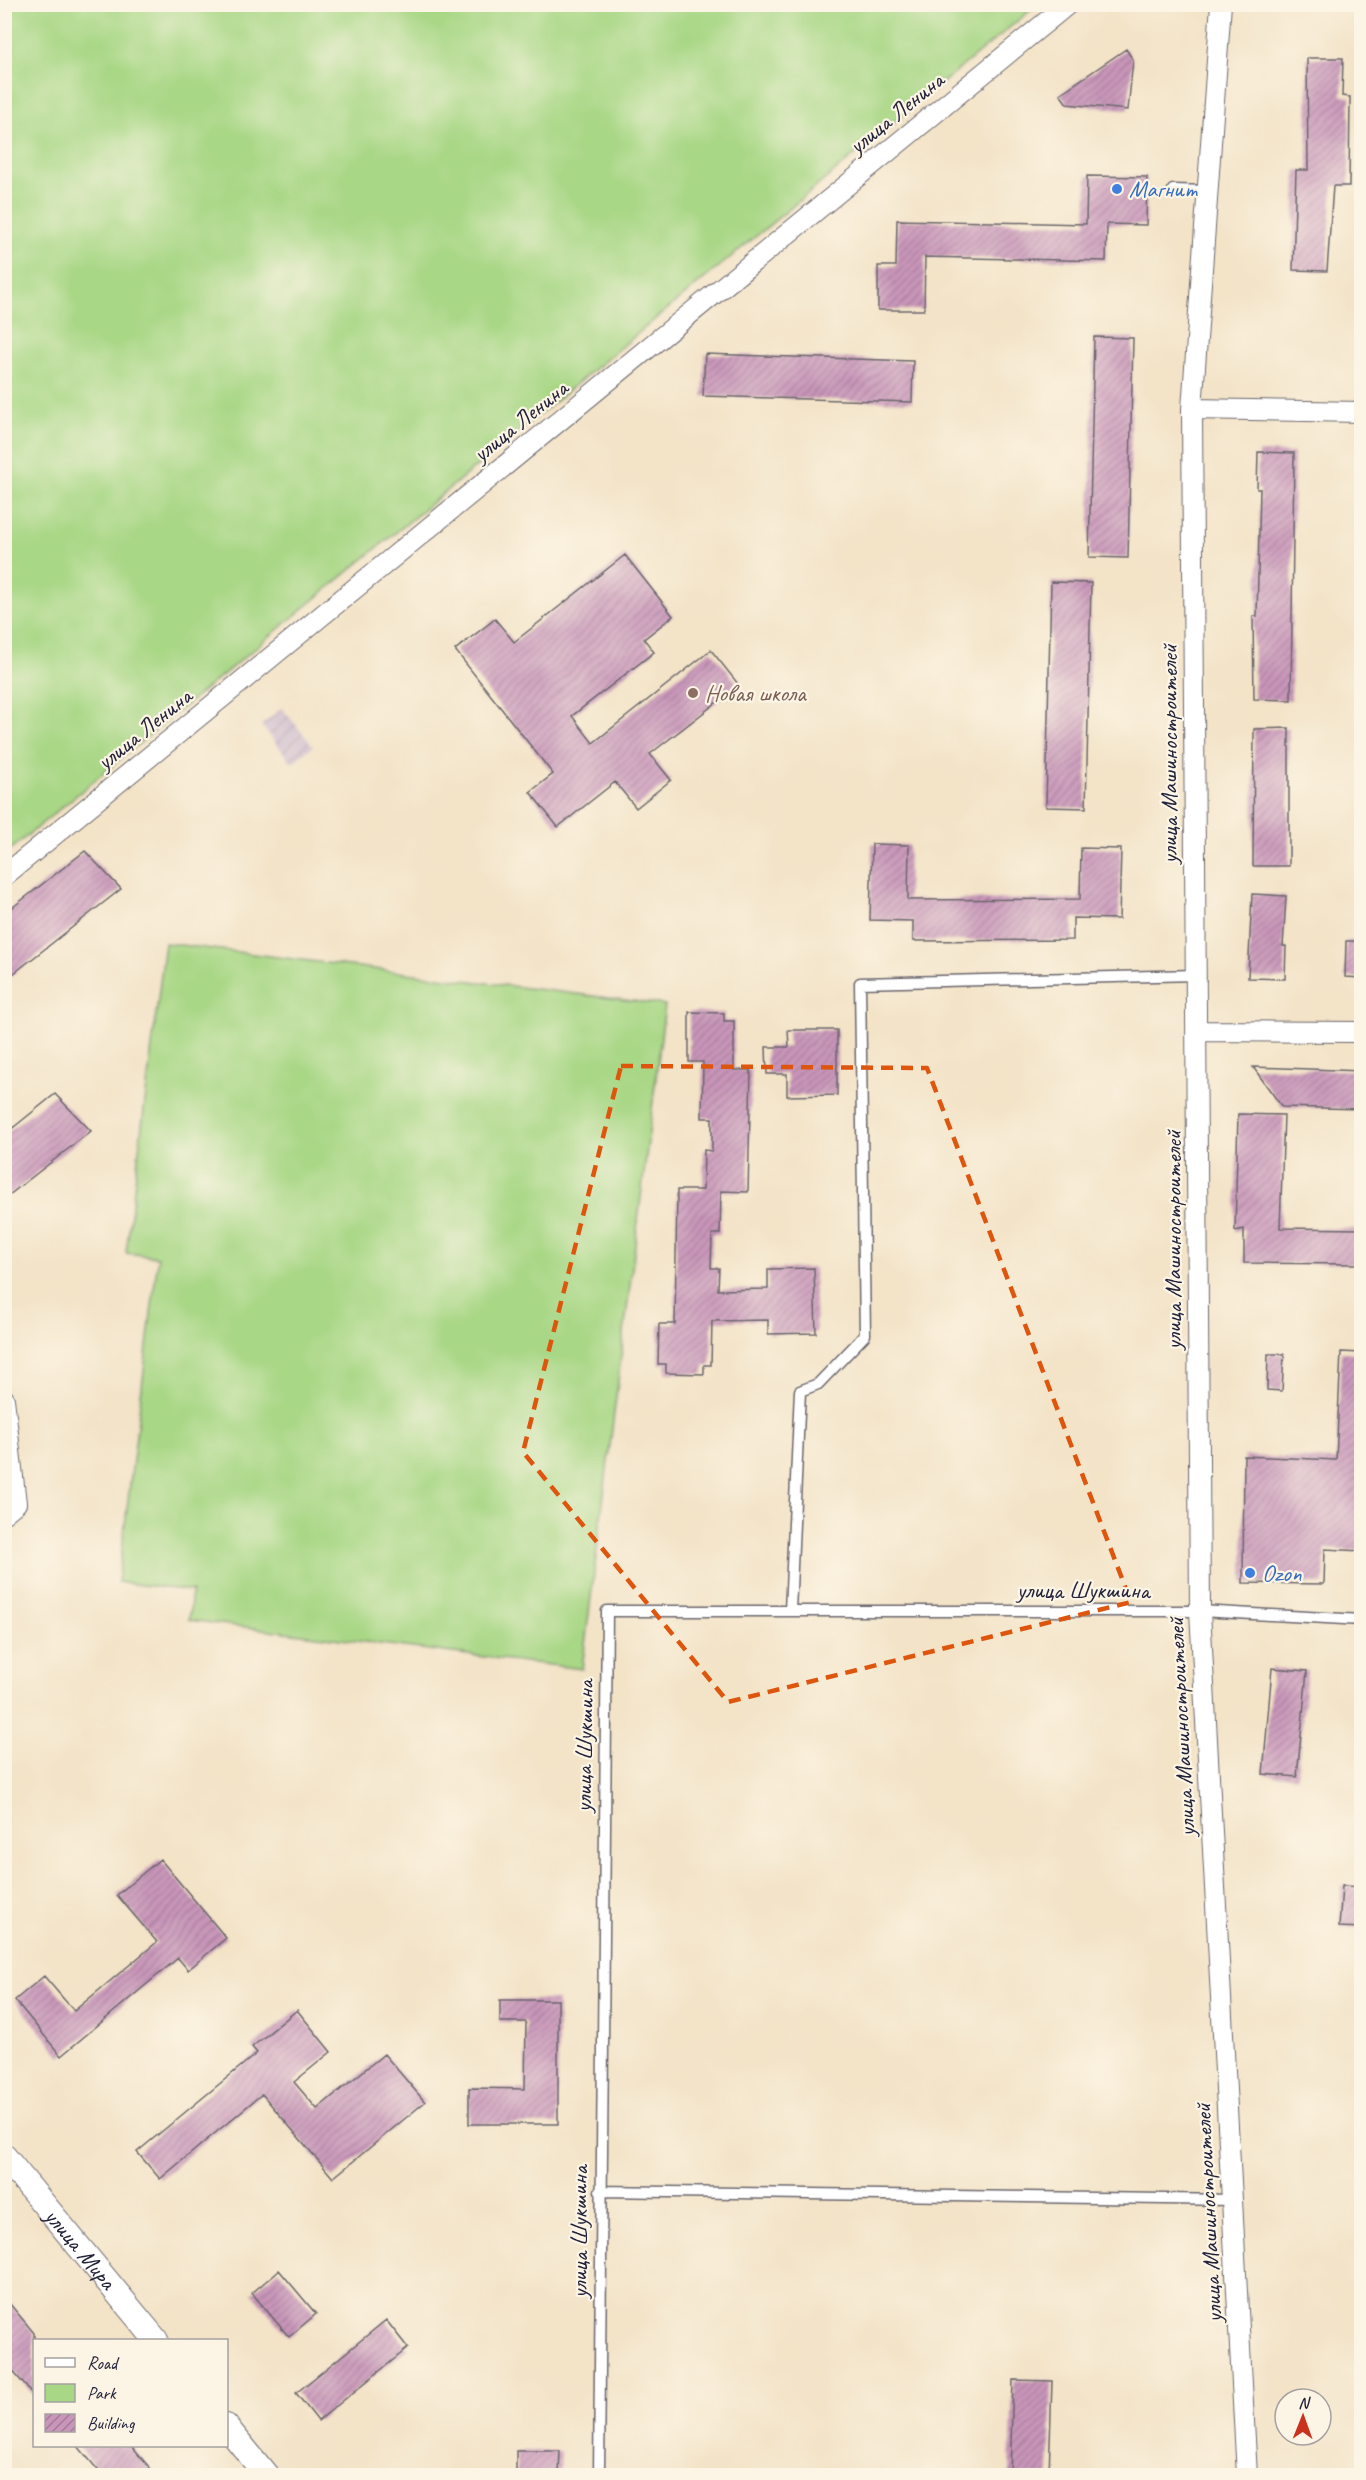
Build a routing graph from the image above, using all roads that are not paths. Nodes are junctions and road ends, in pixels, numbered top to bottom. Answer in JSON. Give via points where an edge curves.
{"nodes":[{"id":1,"x":1068,"y":4,"type":"edge"},
{"id":2,"x":1221,"y":4,"type":"edge"},
{"id":3,"x":1173,"y":190,"type":"dead end"},
{"id":4,"x":1207,"y":191,"type":"junction"},
{"id":5,"x":1192,"y":409,"type":"junction"},
{"id":6,"x":1362,"y":411,"type":"edge"},
{"id":7,"x":4,"y":876,"type":"edge"},
{"id":8,"x":1197,"y":975,"type":"junction"},
{"id":9,"x":1197,"y":1031,"type":"junction"},
{"id":10,"x":1362,"y":1032,"type":"edge"},
{"id":11,"x":4,"y":1399,"type":"edge"},
{"id":12,"x":4,"y":1513,"type":"edge"},
{"id":13,"x":790,"y":1611,"type":"junction"},
{"id":14,"x":1200,"y":1611,"type":"junction"},
{"id":15,"x":1362,"y":1620,"type":"edge"},
{"id":16,"x":4,"y":2156,"type":"edge"},
{"id":17,"x":600,"y":2191,"type":"junction"},
{"id":18,"x":1233,"y":2200,"type":"junction"},
{"id":19,"x":155,"y":2339,"type":"edge"},
{"id":20,"x":228,"y":2428,"type":"edge"},
{"id":21,"x":267,"y":2475,"type":"edge"},
{"id":22,"x":599,"y":2475,"type":"edge"},
{"id":23,"x":1247,"y":2475,"type":"edge"}],
"edges":[{"from":1,"to":7,"type":"street","name":"улица Ленина"},
{"from":2,"to":4,"type":"street","name":"улица Машиностроителей"},
{"from":3,"to":4,"type":"lane"},
{"from":4,"to":5,"type":"street","name":"улица Машиностроителей"},
{"from":5,"to":6,"type":"street"},
{"from":5,"to":8,"type":"street","name":"улица Машиностроителей"},
{"from":8,"to":9,"type":"street","name":"улица Машиностроителей"},
{"from":8,"to":13,"type":"lane","via":[[860,983],[865,1335],[818,1384],[800,1391]]},
{"from":9,"to":10,"type":"street"},
{"from":9,"to":14,"type":"street","name":"улица Машиностроителей"},
{"from":11,"to":12,"type":"street","via":[[16,1503]]},
{"from":13,"to":14,"type":"lane","name":"улица Шукшина"},
{"from":13,"to":17,"type":"lane","name":"улица Шукшина","via":[[607,1611]]},
{"from":14,"to":15,"type":"lane","name":"улица Шукшина"},
{"from":14,"to":18,"type":"street","name":"улица Машиностроителей"},
{"from":16,"to":19,"type":"street","name":"улица Мира"},
{"from":17,"to":18,"type":"lane"},
{"from":17,"to":22,"type":"lane","name":"улица Шукшина"},
{"from":18,"to":23,"type":"street","name":"улица Машиностроителей"},
{"from":20,"to":21,"type":"street"}]}
